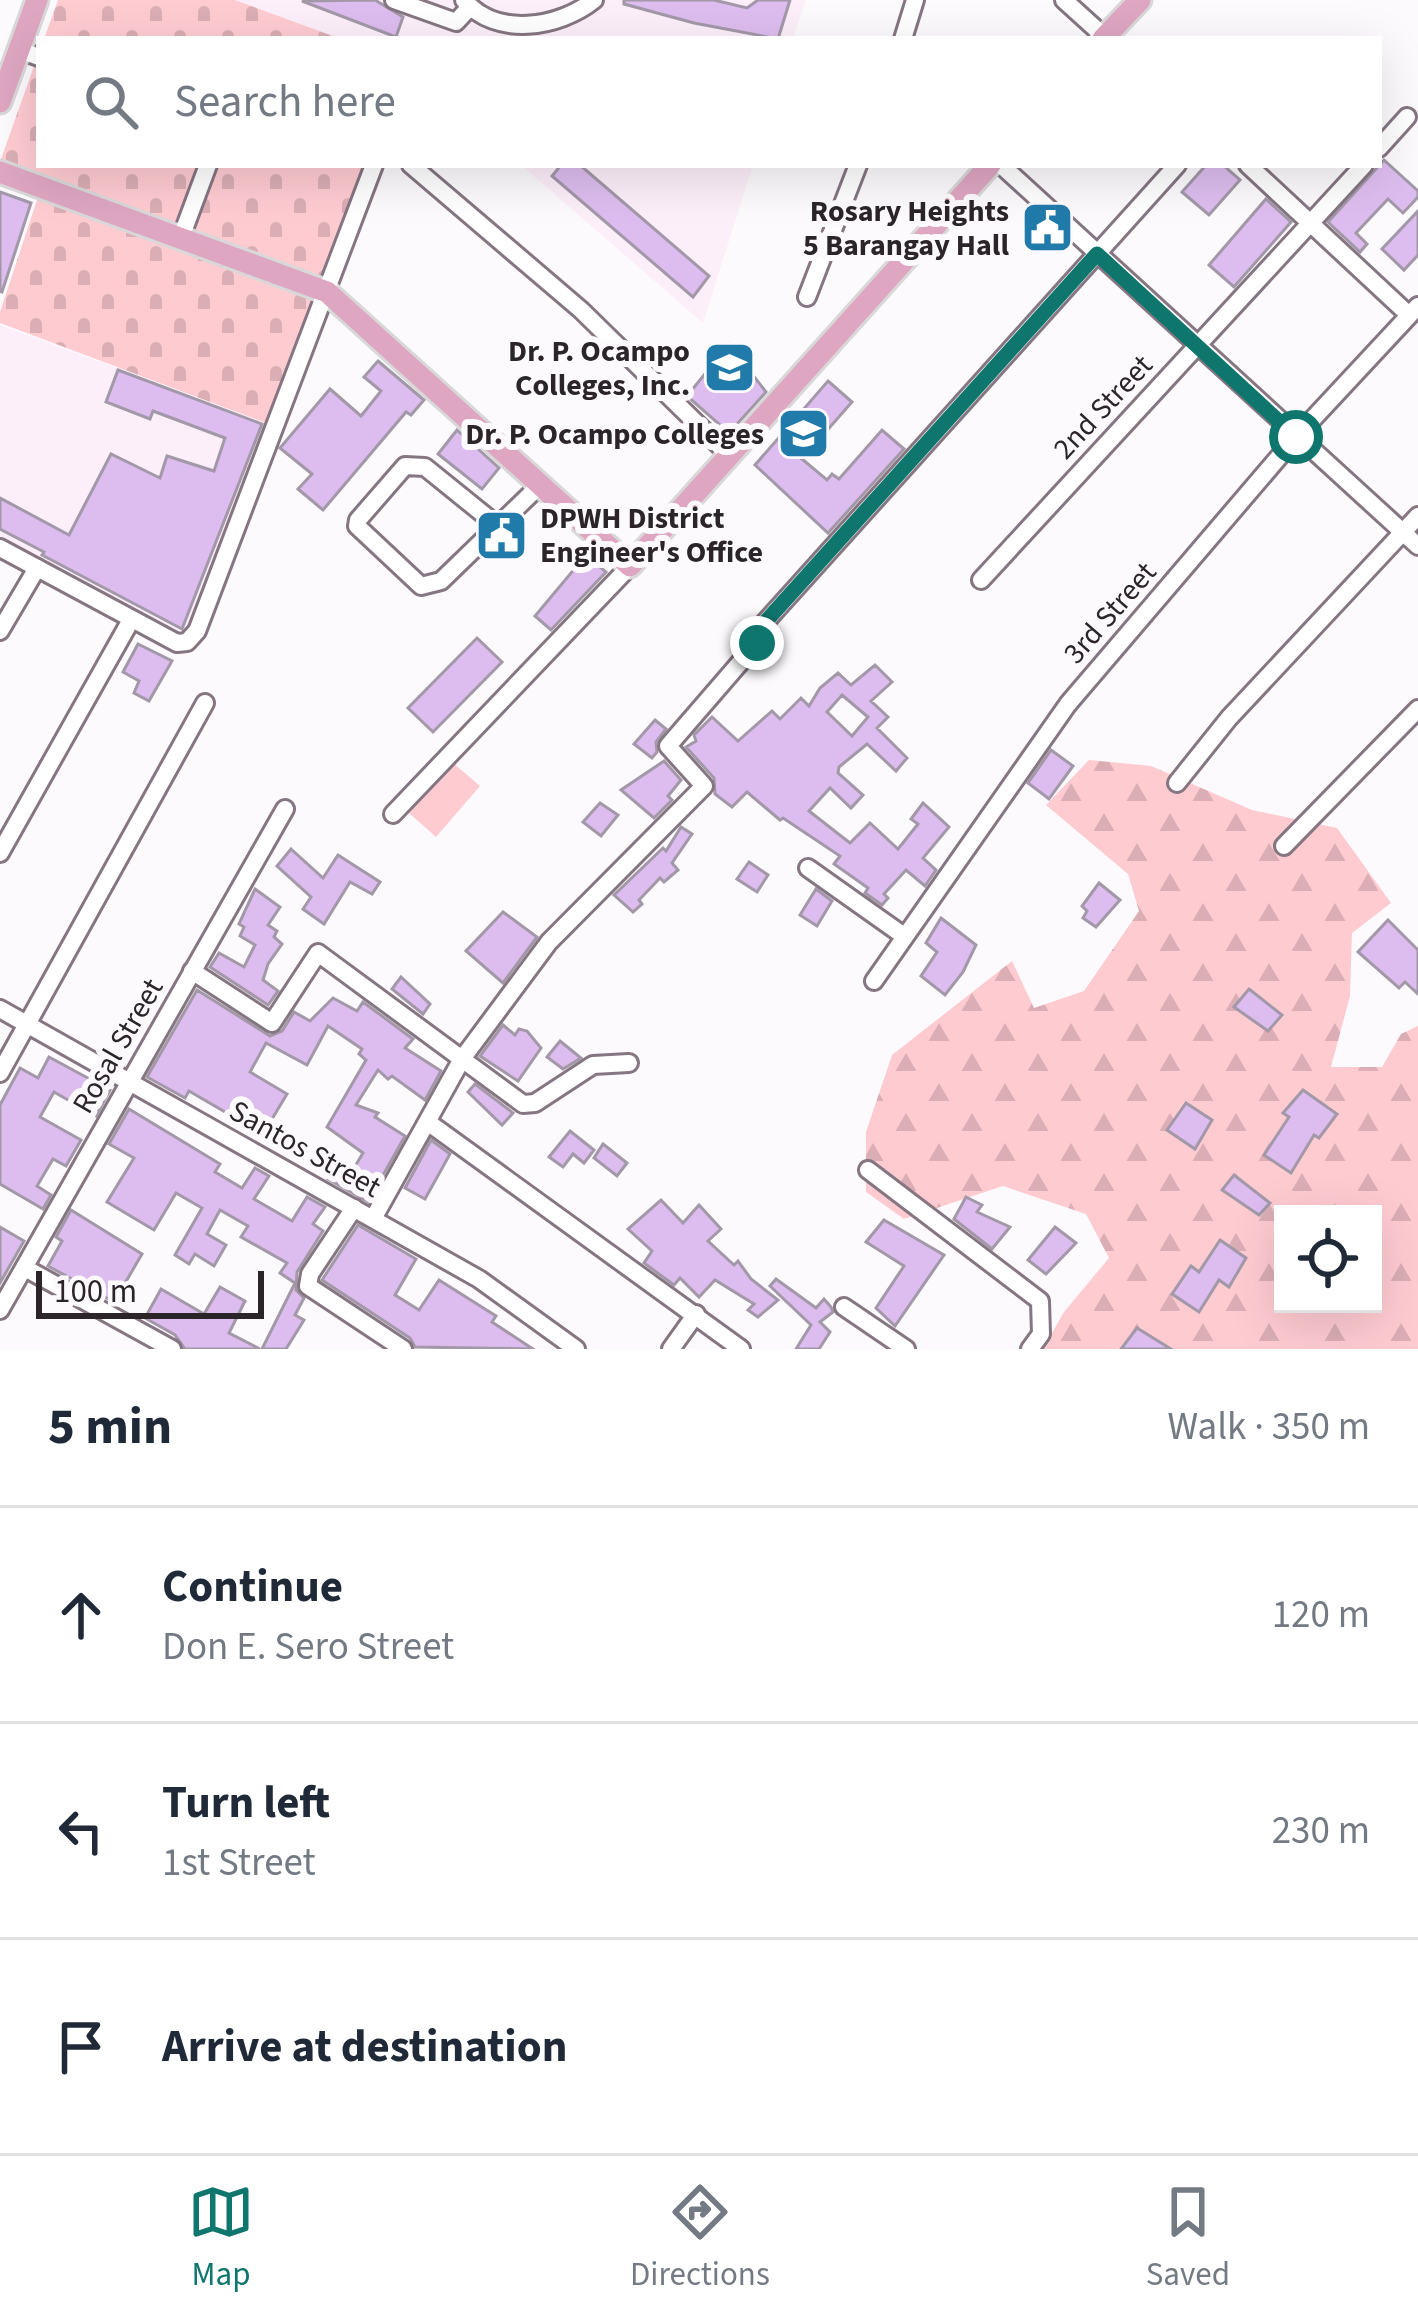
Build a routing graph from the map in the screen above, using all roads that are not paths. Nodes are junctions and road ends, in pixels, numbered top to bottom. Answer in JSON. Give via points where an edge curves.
{"nodes":[{"id":1,"x":38,"y":0,"type":"edge"},
{"id":2,"x":394,"y":0,"type":"edge"},
{"id":3,"x":594,"y":0,"type":"edge"},
{"id":4,"x":915,"y":0,"type":"edge"},
{"id":5,"x":1064,"y":0,"type":"edge"},
{"id":6,"x":1140,"y":0,"type":"edge"},
{"id":7,"x":466,"y":4,"type":"edge"},
{"id":8,"x":904,"y":36,"type":"edge"},
{"id":9,"x":1103,"y":36,"type":"edge"},
{"id":10,"x":1107,"y":36,"type":"edge"},
{"id":11,"x":29,"y":53,"type":"edge"},
{"id":12,"x":0,"y":102,"type":"edge"},
{"id":13,"x":1407,"y":117,"type":"dead end"},
{"id":14,"x":1382,"y":145,"type":"edge"},
{"id":15,"x":207,"y":168,"type":"edge"},
{"id":16,"x":373,"y":168,"type":"edge"},
{"id":17,"x":415,"y":168,"type":"edge"},
{"id":18,"x":857,"y":168,"type":"edge"},
{"id":19,"x":987,"y":168,"type":"edge"},
{"id":20,"x":1004,"y":168,"type":"edge"},
{"id":21,"x":1174,"y":168,"type":"edge"},
{"id":22,"x":1251,"y":168,"type":"edge"},
{"id":23,"x":1361,"y":168,"type":"edge"},
{"id":24,"x":0,"y":172,"type":"edge"},
{"id":25,"x":1312,"y":223,"type":"junction"},
{"id":26,"x":179,"y":240,"type":"junction"},
{"id":27,"x":1097,"y":254,"type":"junction"},
{"id":28,"x":327,"y":292,"type":"junction"},
{"id":29,"x":807,"y":297,"type":"dead end"},
{"id":30,"x":1414,"y":310,"type":"edge"},
{"id":31,"x":1197,"y":345,"type":"junction"},
{"id":32,"x":1296,"y":437,"type":"junction"},
{"id":33,"x":730,"y":454,"type":"junction"},
{"id":34,"x":540,"y":484,"type":"junction"},
{"id":35,"x":1418,"y":516,"type":"edge"},
{"id":36,"x":498,"y":526,"type":"junction"},
{"id":37,"x":1403,"y":532,"type":"junction"},
{"id":38,"x":1418,"y":546,"type":"edge"},
{"id":39,"x":0,"y":548,"type":"edge"},
{"id":40,"x":630,"y":566,"type":"junction"},
{"id":41,"x":37,"y":568,"type":"junction"},
{"id":42,"x":981,"y":580,"type":"dead end"},
{"id":43,"x":131,"y":620,"type":"junction"},
{"id":44,"x":0,"y":631,"type":"edge"},
{"id":45,"x":206,"y":704,"type":"dead end"},
{"id":46,"x":1418,"y":710,"type":"edge"},
{"id":47,"x":1177,"y":783,"type":"dead end"},
{"id":48,"x":285,"y":809,"type":"dead end"},
{"id":49,"x":393,"y":814,"type":"dead end"},
{"id":50,"x":1285,"y":846,"type":"dead end"},
{"id":51,"x":0,"y":853,"type":"edge"},
{"id":52,"x":808,"y":868,"type":"dead end"},
{"id":53,"x":904,"y":936,"type":"junction"},
{"id":54,"x":192,"y":971,"type":"junction"},
{"id":55,"x":874,"y":981,"type":"dead end"},
{"id":56,"x":0,"y":1009,"type":"edge"},
{"id":57,"x":26,"y":1024,"type":"junction"},
{"id":58,"x":462,"y":1059,"type":"junction"},
{"id":59,"x":629,"y":1063,"type":"dead end"},
{"id":60,"x":0,"y":1073,"type":"edge"},
{"id":61,"x":129,"y":1081,"type":"junction"},
{"id":62,"x":429,"y":1123,"type":"junction"},
{"id":63,"x":868,"y":1170,"type":"dead end"},
{"id":64,"x":354,"y":1208,"type":"junction"},
{"id":65,"x":374,"y":1217,"type":"junction"},
{"id":66,"x":26,"y":1268,"type":"junction"},
{"id":67,"x":844,"y":1307,"type":"dead end"},
{"id":68,"x":0,"y":1310,"type":"edge"},
{"id":69,"x":696,"y":1314,"type":"junction"},
{"id":70,"x":172,"y":1349,"type":"edge"},
{"id":71,"x":403,"y":1349,"type":"edge"},
{"id":72,"x":576,"y":1349,"type":"edge"},
{"id":73,"x":671,"y":1349,"type":"edge"},
{"id":74,"x":741,"y":1349,"type":"edge"},
{"id":75,"x":906,"y":1349,"type":"edge"},
{"id":76,"x":1030,"y":1349,"type":"edge"}],
"edges":[{"from":1,"to":11,"type":"main road"},
{"from":2,"to":7,"type":"street","via":[[456,22]]},
{"from":3,"to":7,"type":"street","via":[[554,22],[524,25]]},
{"from":4,"to":8,"type":"street"},
{"from":5,"to":9,"type":"street"},
{"from":6,"to":10,"type":"main road"},
{"from":11,"to":12,"type":"main road"},
{"from":13,"to":14,"type":"street"},
{"from":15,"to":26,"type":"street"},
{"from":16,"to":28,"type":"street"},
{"from":17,"to":33,"type":"street","via":[[581,310]]},
{"from":18,"to":29,"type":"street"},
{"from":19,"to":33,"type":"main road"},
{"from":20,"to":27,"type":"street"},
{"from":21,"to":27,"type":"street"},
{"from":22,"to":25,"type":"street"},
{"from":23,"to":25,"type":"street","name":"2nd Street"},
{"from":24,"to":26,"type":"main road"},
{"from":25,"to":30,"type":"street"},
{"from":25,"to":31,"type":"street","name":"2nd Street"},
{"from":26,"to":28,"type":"main road"},
{"from":27,"to":31,"type":"street"},
{"from":27,"to":58,"type":"street","via":[[759,629],[757,643],[668,746],[704,786],[549,942]]},
{"from":28,"to":34,"type":"main road"},
{"from":28,"to":43,"type":"street","via":[[197,631],[176,643]]},
{"from":30,"to":32,"type":"street","name":"3rd Street"},
{"from":31,"to":32,"type":"street"},
{"from":31,"to":42,"type":"street","name":"2nd Street"},
{"from":32,"to":37,"type":"street"},
{"from":32,"to":53,"type":"street","name":"3rd Street","via":[[1068,704]]},
{"from":33,"to":40,"type":"main road"},
{"from":34,"to":36,"type":"street"},
{"from":34,"to":40,"type":"main road"},
{"from":35,"to":37,"type":"street"},
{"from":36,"to":36,"type":"street","via":[[414,464],[358,520],[421,586],[442,581]]},
{"from":37,"to":38,"type":"street"},
{"from":37,"to":47,"type":"street"},
{"from":39,"to":41,"type":"street"},
{"from":40,"to":49,"type":"street"},
{"from":41,"to":43,"type":"street"},
{"from":41,"to":44,"type":"street"},
{"from":43,"to":51,"type":"street"},
{"from":45,"to":57,"type":"street"},
{"from":46,"to":50,"type":"street"},
{"from":48,"to":54,"type":"street","name":"Rosal Street"},
{"from":52,"to":53,"type":"street"},
{"from":53,"to":55,"type":"street","name":"3rd Street"},
{"from":54,"to":58,"type":"street","via":[[272,1023],[318,953]]},
{"from":54,"to":61,"type":"street","name":"Rosal Street"},
{"from":56,"to":57,"type":"street","name":"Santos Street"},
{"from":57,"to":60,"type":"street"},
{"from":57,"to":61,"type":"street","name":"Santos Street"},
{"from":58,"to":59,"type":"street","via":[[529,1104],[584,1069]]},
{"from":58,"to":62,"type":"street"},
{"from":61,"to":64,"type":"street","name":"Santos Street"},
{"from":61,"to":66,"type":"street","name":"Rosal Street"},
{"from":62,"to":65,"type":"street"},
{"from":62,"to":69,"type":"street"},
{"from":63,"to":76,"type":"street","via":[[1040,1301],[1041,1334]]},
{"from":64,"to":65,"type":"street","name":"Santos Street"},
{"from":64,"to":71,"type":"street","via":[[308,1286]]},
{"from":65,"to":72,"type":"street","name":"Santos Street"},
{"from":66,"to":68,"type":"street","name":"Rosal Street"},
{"from":66,"to":70,"type":"street"},
{"from":67,"to":75,"type":"street"},
{"from":69,"to":73,"type":"street"},
{"from":69,"to":74,"type":"street"}]}
